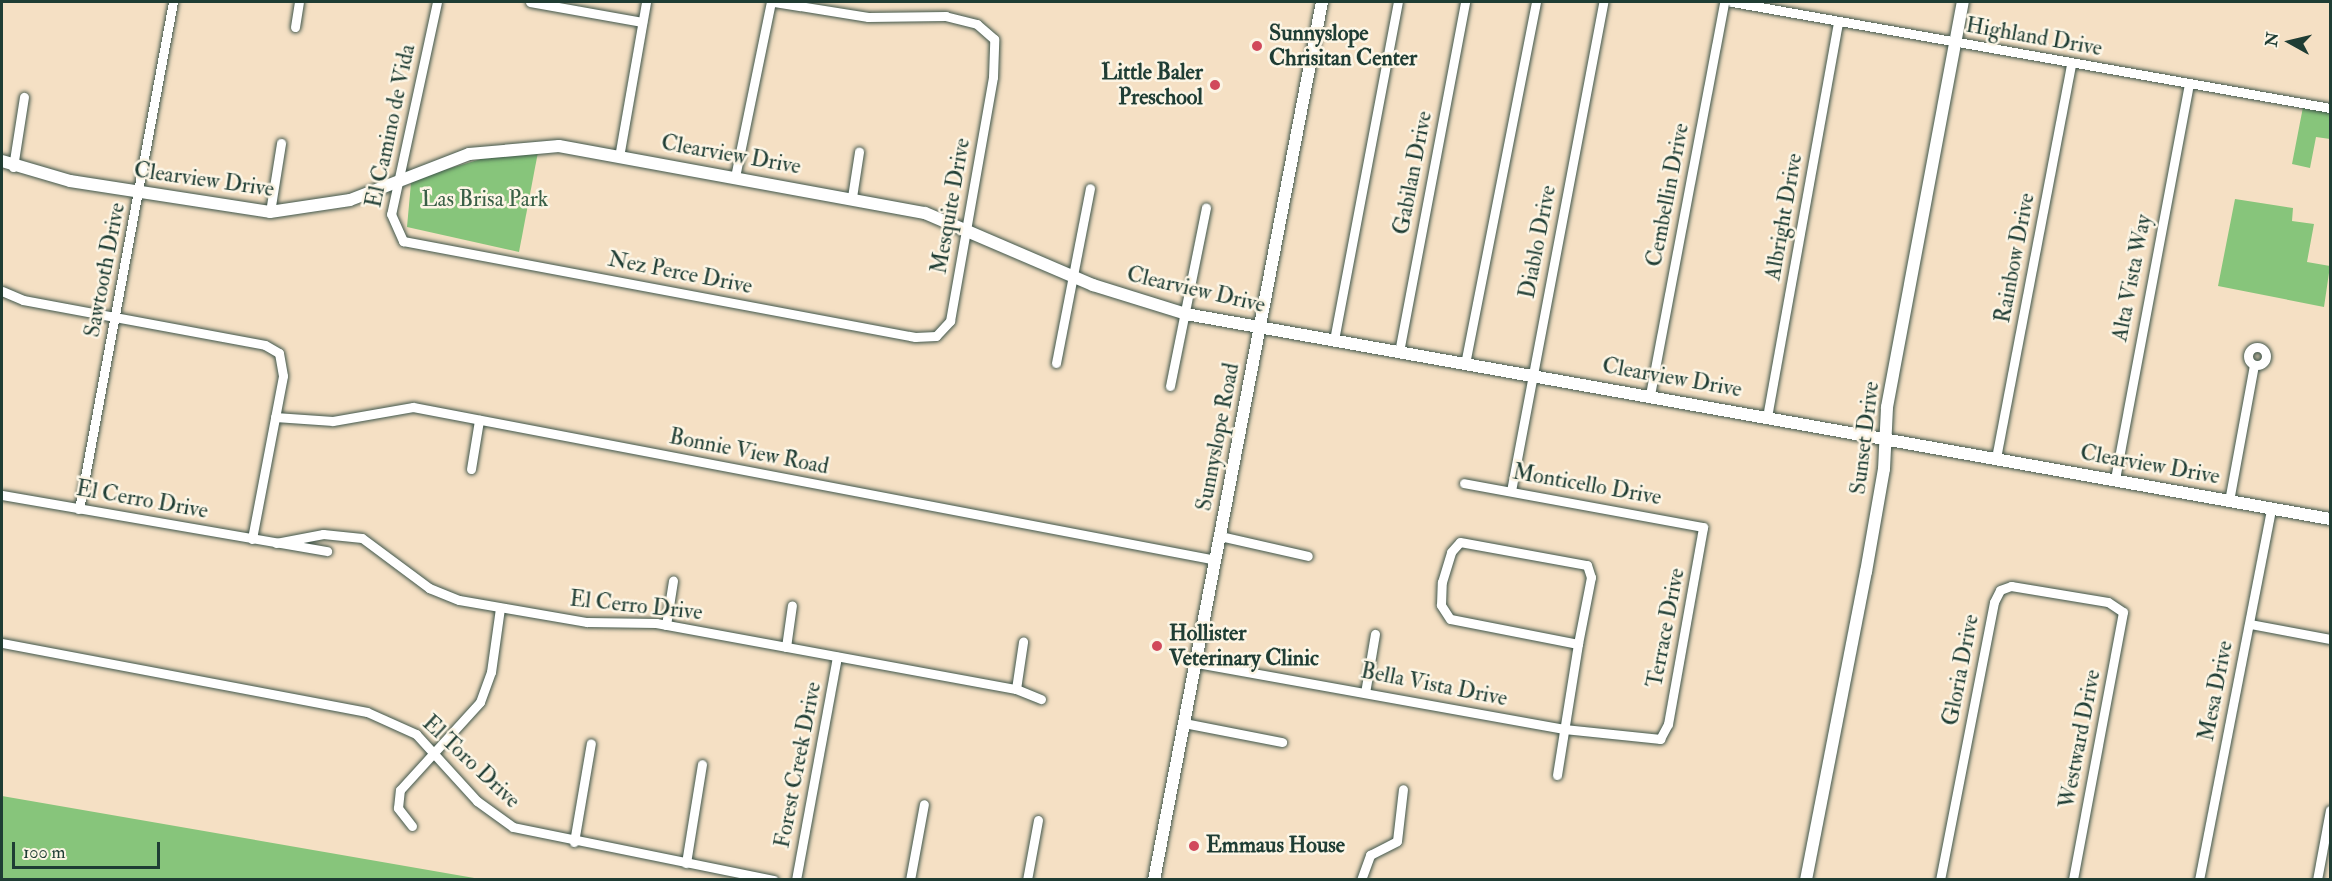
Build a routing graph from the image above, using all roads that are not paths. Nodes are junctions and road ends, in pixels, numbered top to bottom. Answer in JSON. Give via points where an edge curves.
{"nodes":[{"id":1,"x":173,"y":2,"type":"edge"},
{"id":2,"x":299,"y":2,"type":"edge"},
{"id":3,"x":437,"y":2,"type":"edge"},
{"id":4,"x":530,"y":2,"type":"edge"},
{"id":5,"x":646,"y":2,"type":"edge"},
{"id":6,"x":772,"y":2,"type":"edge"},
{"id":7,"x":1322,"y":2,"type":"edge"},
{"id":8,"x":1398,"y":2,"type":"edge"},
{"id":9,"x":1465,"y":2,"type":"edge"},
{"id":10,"x":1536,"y":2,"type":"edge"},
{"id":11,"x":1603,"y":2,"type":"edge"},
{"id":12,"x":1724,"y":2,"type":"edge"},
{"id":13,"x":1732,"y":2,"type":"edge"},
{"id":14,"x":1963,"y":2,"type":"edge"},
{"id":15,"x":642,"y":21,"type":"junction"},
{"id":16,"x":1838,"y":23,"type":"junction"},
{"id":17,"x":295,"y":27,"type":"dead end"},
{"id":18,"x":1956,"y":43,"type":"junction"},
{"id":19,"x":2071,"y":64,"type":"junction"},
{"id":20,"x":2189,"y":84,"type":"junction"},
{"id":21,"x":24,"y":97,"type":"dead end"},
{"id":22,"x":2331,"y":108,"type":"edge"},
{"id":23,"x":280,"y":143,"type":"dead end"},
{"id":24,"x":859,"y":152,"type":"dead end"},
{"id":25,"x":619,"y":157,"type":"junction"},
{"id":26,"x":2,"y":161,"type":"edge"},
{"id":27,"x":13,"y":167,"type":"junction"},
{"id":28,"x":403,"y":177,"type":"junction"},
{"id":29,"x":735,"y":177,"type":"junction"},
{"id":30,"x":1090,"y":188,"type":"dead end"},
{"id":31,"x":141,"y":194,"type":"junction"},
{"id":32,"x":852,"y":197,"type":"junction"},
{"id":33,"x":1206,"y":208,"type":"dead end"},
{"id":34,"x":270,"y":212,"type":"junction"},
{"id":35,"x":967,"y":228,"type":"junction"},
{"id":36,"x":415,"y":246,"type":"joint"},
{"id":37,"x":1074,"y":277,"type":"junction"},
{"id":38,"x":2,"y":291,"type":"edge"},
{"id":39,"x":1186,"y":314,"type":"junction"},
{"id":40,"x":115,"y":318,"type":"junction"},
{"id":41,"x":1260,"y":328,"type":"junction"},
{"id":42,"x":936,"y":336,"type":"joint"},
{"id":43,"x":1334,"y":340,"type":"junction"},
{"id":44,"x":1399,"y":352,"type":"junction"},
{"id":45,"x":1056,"y":363,"type":"dead end"},
{"id":46,"x":1465,"y":364,"type":"junction"},
{"id":47,"x":2254,"y":365,"type":"dead end"},
{"id":48,"x":1532,"y":375,"type":"junction"},
{"id":49,"x":1170,"y":386,"type":"dead end"},
{"id":50,"x":1650,"y":395,"type":"junction"},
{"id":51,"x":275,"y":417,"type":"junction"},
{"id":52,"x":1767,"y":417,"type":"junction"},
{"id":53,"x":479,"y":420,"type":"junction"},
{"id":54,"x":1886,"y":437,"type":"junction"},
{"id":55,"x":1996,"y":458,"type":"junction"},
{"id":56,"x":471,"y":469,"type":"dead end"},
{"id":57,"x":2115,"y":479,"type":"junction"},
{"id":58,"x":1464,"y":483,"type":"dead end"},
{"id":59,"x":1511,"y":491,"type":"junction"},
{"id":60,"x":2,"y":495,"type":"edge"},
{"id":61,"x":2229,"y":501,"type":"junction"},
{"id":62,"x":79,"y":509,"type":"junction"},
{"id":63,"x":2271,"y":509,"type":"junction"},
{"id":64,"x":2331,"y":519,"type":"edge"},
{"id":65,"x":1703,"y":527,"type":"joint"},
{"id":66,"x":1220,"y":537,"type":"junction"},
{"id":67,"x":252,"y":539,"type":"junction"},
{"id":68,"x":276,"y":543,"type":"junction"},
{"id":69,"x":327,"y":551,"type":"dead end"},
{"id":70,"x":1308,"y":556,"type":"dead end"},
{"id":71,"x":1216,"y":560,"type":"junction"},
{"id":72,"x":673,"y":581,"type":"dead end"},
{"id":73,"x":792,"y":605,"type":"dead end"},
{"id":74,"x":2120,"y":607,"type":"joint"},
{"id":75,"x":500,"y":608,"type":"junction"},
{"id":76,"x":2250,"y":624,"type":"junction"},
{"id":77,"x":666,"y":625,"type":"junction"},
{"id":78,"x":1375,"y":634,"type":"dead end"},
{"id":79,"x":2331,"y":639,"type":"edge"},
{"id":80,"x":1023,"y":642,"type":"dead end"},
{"id":81,"x":2,"y":643,"type":"edge"},
{"id":82,"x":1578,"y":644,"type":"junction"},
{"id":83,"x":786,"y":647,"type":"junction"},
{"id":84,"x":837,"y":657,"type":"junction"},
{"id":85,"x":1197,"y":663,"type":"junction"},
{"id":86,"x":1016,"y":689,"type":"junction"},
{"id":87,"x":1365,"y":693,"type":"junction"},
{"id":88,"x":1041,"y":699,"type":"dead end"},
{"id":89,"x":1185,"y":723,"type":"junction"},
{"id":90,"x":1564,"y":729,"type":"junction"},
{"id":91,"x":1664,"y":736,"type":"joint"},
{"id":92,"x":1282,"y":742,"type":"dead end"},
{"id":93,"x":591,"y":743,"type":"dead end"},
{"id":94,"x":432,"y":748,"type":"junction"},
{"id":95,"x":702,"y":764,"type":"dead end"},
{"id":96,"x":1557,"y":775,"type":"dead end"},
{"id":97,"x":1403,"y":789,"type":"dead end"},
{"id":98,"x":924,"y":804,"type":"dead end"},
{"id":99,"x":2331,"y":810,"type":"edge"},
{"id":100,"x":1038,"y":820,"type":"dead end"},
{"id":101,"x":412,"y":826,"type":"dead end"},
{"id":102,"x":574,"y":842,"type":"junction"},
{"id":103,"x":686,"y":863,"type":"junction"},
{"id":104,"x":774,"y":879,"type":"edge"},
{"id":105,"x":796,"y":879,"type":"edge"},
{"id":106,"x":910,"y":879,"type":"edge"},
{"id":107,"x":1027,"y":879,"type":"edge"},
{"id":108,"x":1154,"y":879,"type":"edge"},
{"id":109,"x":1360,"y":879,"type":"edge"},
{"id":110,"x":1806,"y":879,"type":"edge"},
{"id":111,"x":1940,"y":879,"type":"edge"},
{"id":112,"x":2073,"y":879,"type":"edge"},
{"id":113,"x":2199,"y":879,"type":"edge"},
{"id":114,"x":2317,"y":879,"type":"edge"}],
"edges":[{"from":1,"to":31,"type":"street","name":"Sawtooth Drive"},
{"from":2,"to":17,"type":"street"},
{"from":3,"to":28,"type":"street","name":"El Camino de Vida"},
{"from":4,"to":15,"type":"street"},
{"from":5,"to":15,"type":"street"},
{"from":6,"to":29,"type":"street"},
{"from":6,"to":35,"type":"street","name":"Mesquite Drive","via":[[868,17],[946,16],[977,24],[994,39],[993,77]]},
{"from":7,"to":41,"type":"street","name":"Sunnyslope Road"},
{"from":8,"to":43,"type":"street"},
{"from":9,"to":44,"type":"street","name":"Gabilan Drive"},
{"from":10,"to":46,"type":"street"},
{"from":11,"to":48,"type":"street","name":"Diablo Drive"},
{"from":12,"to":50,"type":"street","name":"Cembellin Drive"},
{"from":13,"to":16,"type":"street","name":"Highland Drive"},
{"from":14,"to":18,"type":"street","name":"Sunset Drive"},
{"from":15,"to":25,"type":"street"},
{"from":16,"to":18,"type":"street","name":"Highland Drive"},
{"from":16,"to":52,"type":"street","name":"Albright Drive"},
{"from":18,"to":19,"type":"street","name":"Highland Drive"},
{"from":18,"to":54,"type":"street","name":"Sunset Drive"},
{"from":19,"to":20,"type":"street","name":"Highland Drive"},
{"from":19,"to":55,"type":"street","name":"Rainbow Drive"},
{"from":20,"to":22,"type":"street","name":"Highland Drive"},
{"from":20,"to":57,"type":"street","name":"Alta Vista Way"},
{"from":21,"to":27,"type":"street"},
{"from":23,"to":34,"type":"street"},
{"from":24,"to":32,"type":"street"},
{"from":25,"to":28,"type":"street","name":"Clearview Drive","via":[[516,146],[448,159]]},
{"from":25,"to":29,"type":"street","name":"Clearview Drive"},
{"from":26,"to":27,"type":"street","name":"Clearview Drive"},
{"from":27,"to":31,"type":"street","name":"Clearview Drive"},
{"from":28,"to":34,"type":"street","name":"Clearview Drive","via":[[350,200]]},
{"from":28,"to":36,"type":"street","name":"El Camino de Vida","via":[[392,226],[403,241]]},
{"from":29,"to":32,"type":"street","name":"Clearview Drive"},
{"from":30,"to":37,"type":"street"},
{"from":31,"to":34,"type":"street","name":"Clearview Drive"},
{"from":31,"to":40,"type":"street","name":"Sawtooth Drive"},
{"from":32,"to":35,"type":"street","name":"Clearview Drive"},
{"from":33,"to":39,"type":"street"},
{"from":35,"to":37,"type":"street","name":"Clearview Drive"},
{"from":35,"to":42,"type":"street","name":"Mesquite Drive","via":[[950,321]]},
{"from":36,"to":42,"type":"street","name":"Nez Perce Drive","via":[[915,337]]},
{"from":37,"to":39,"type":"street","name":"Clearview Drive"},
{"from":37,"to":45,"type":"street"},
{"from":38,"to":40,"type":"street","via":[[23,300]]},
{"from":39,"to":41,"type":"street","name":"Clearview Drive"},
{"from":39,"to":49,"type":"street"},
{"from":40,"to":51,"type":"street","via":[[265,345],[279,353],[283,376]]},
{"from":40,"to":62,"type":"street","name":"Sawtooth Drive"},
{"from":41,"to":43,"type":"street","name":"Clearview Drive"},
{"from":41,"to":66,"type":"street","name":"Sunnyslope Road"},
{"from":43,"to":44,"type":"street","name":"Clearview Drive"},
{"from":44,"to":46,"type":"street","name":"Clearview Drive"},
{"from":46,"to":48,"type":"street","name":"Clearview Drive"},
{"from":47,"to":61,"type":"street"},
{"from":48,"to":50,"type":"street","name":"Clearview Drive"},
{"from":48,"to":59,"type":"street","name":"Diablo Drive"},
{"from":50,"to":52,"type":"street","name":"Clearview Drive"},
{"from":51,"to":53,"type":"street","name":"Bonnie View Road","via":[[333,421],[413,407]]},
{"from":51,"to":67,"type":"street"},
{"from":52,"to":54,"type":"street","name":"Clearview Drive"},
{"from":53,"to":56,"type":"street"},
{"from":53,"to":71,"type":"street","name":"Bonnie View Road"},
{"from":54,"to":55,"type":"street","name":"Clearview Drive"},
{"from":54,"to":110,"type":"street","name":"Sunset Drive"},
{"from":55,"to":57,"type":"street","name":"Clearview Drive"},
{"from":57,"to":61,"type":"street","name":"Clearview Drive"},
{"from":58,"to":59,"type":"street","name":"Monticello Drive"},
{"from":59,"to":65,"type":"street","name":"Monticello Drive"},
{"from":60,"to":62,"type":"street","name":"El Cerro Drive"},
{"from":61,"to":63,"type":"street","name":"Clearview Drive"},
{"from":62,"to":67,"type":"street","name":"El Cerro Drive"},
{"from":63,"to":64,"type":"street","name":"Clearview Drive"},
{"from":63,"to":76,"type":"street","name":"Mesa Drive"},
{"from":65,"to":91,"type":"street","name":"Terrace Drive"},
{"from":66,"to":70,"type":"street"},
{"from":66,"to":71,"type":"street","name":"Sunnyslope Road"},
{"from":67,"to":68,"type":"street","name":"El Cerro Drive"},
{"from":68,"to":69,"type":"street","name":"El Cerro Drive"},
{"from":68,"to":75,"type":"street","name":"El Cerro Drive","via":[[323,534],[362,538],[439,593]]},
{"from":71,"to":85,"type":"street","name":"Sunnyslope Road"},
{"from":72,"to":77,"type":"street"},
{"from":73,"to":83,"type":"street"},
{"from":74,"to":111,"type":"street","name":"Gloria Drive","via":[[2030,588],[2000,590]]},
{"from":74,"to":112,"type":"street","name":"Westward Drive","via":[[2122,625]]},
{"from":75,"to":77,"type":"street","name":"El Cerro Drive","via":[[587,622]]},
{"from":75,"to":94,"type":"street","via":[[485,693]]},
{"from":76,"to":79,"type":"street"},
{"from":76,"to":113,"type":"street","name":"Mesa Drive"},
{"from":77,"to":83,"type":"street","name":"El Cerro Drive"},
{"from":78,"to":87,"type":"street"},
{"from":80,"to":86,"type":"street"},
{"from":81,"to":94,"type":"street","name":"El Toro Drive","via":[[334,703],[402,725]]},
{"from":82,"to":82,"type":"street","via":[[1591,577],[1587,565],[1463,542],[1454,547],[1440,597],[1450,619]]},
{"from":82,"to":90,"type":"street"},
{"from":83,"to":84,"type":"street","name":"El Cerro Drive"},
{"from":84,"to":86,"type":"street","name":"El Cerro Drive"},
{"from":84,"to":105,"type":"street","name":"Forest Creek Drive"},
{"from":85,"to":87,"type":"street","name":"Bella Vista Drive"},
{"from":85,"to":89,"type":"street","name":"Sunnyslope Road"},
{"from":86,"to":88,"type":"street","name":"El Cerro Drive"},
{"from":87,"to":90,"type":"street","name":"Bella Vista Drive"},
{"from":89,"to":92,"type":"street"},
{"from":89,"to":108,"type":"street","name":"Sunnyslope Road"},
{"from":90,"to":91,"type":"street","name":"Bella Vista Drive","via":[[1647,742]]},
{"from":90,"to":96,"type":"street"},
{"from":93,"to":102,"type":"street"},
{"from":94,"to":101,"type":"street","via":[[399,790],[398,808]]},
{"from":94,"to":102,"type":"street","name":"El Toro Drive","via":[[500,820]]},
{"from":95,"to":103,"type":"street"},
{"from":97,"to":109,"type":"street","via":[[1397,841],[1370,855]]},
{"from":98,"to":106,"type":"street"},
{"from":99,"to":114,"type":"street"},
{"from":100,"to":107,"type":"street"},
{"from":102,"to":103,"type":"street","name":"El Toro Drive"},
{"from":103,"to":104,"type":"street","name":"El Toro Drive"}]}
